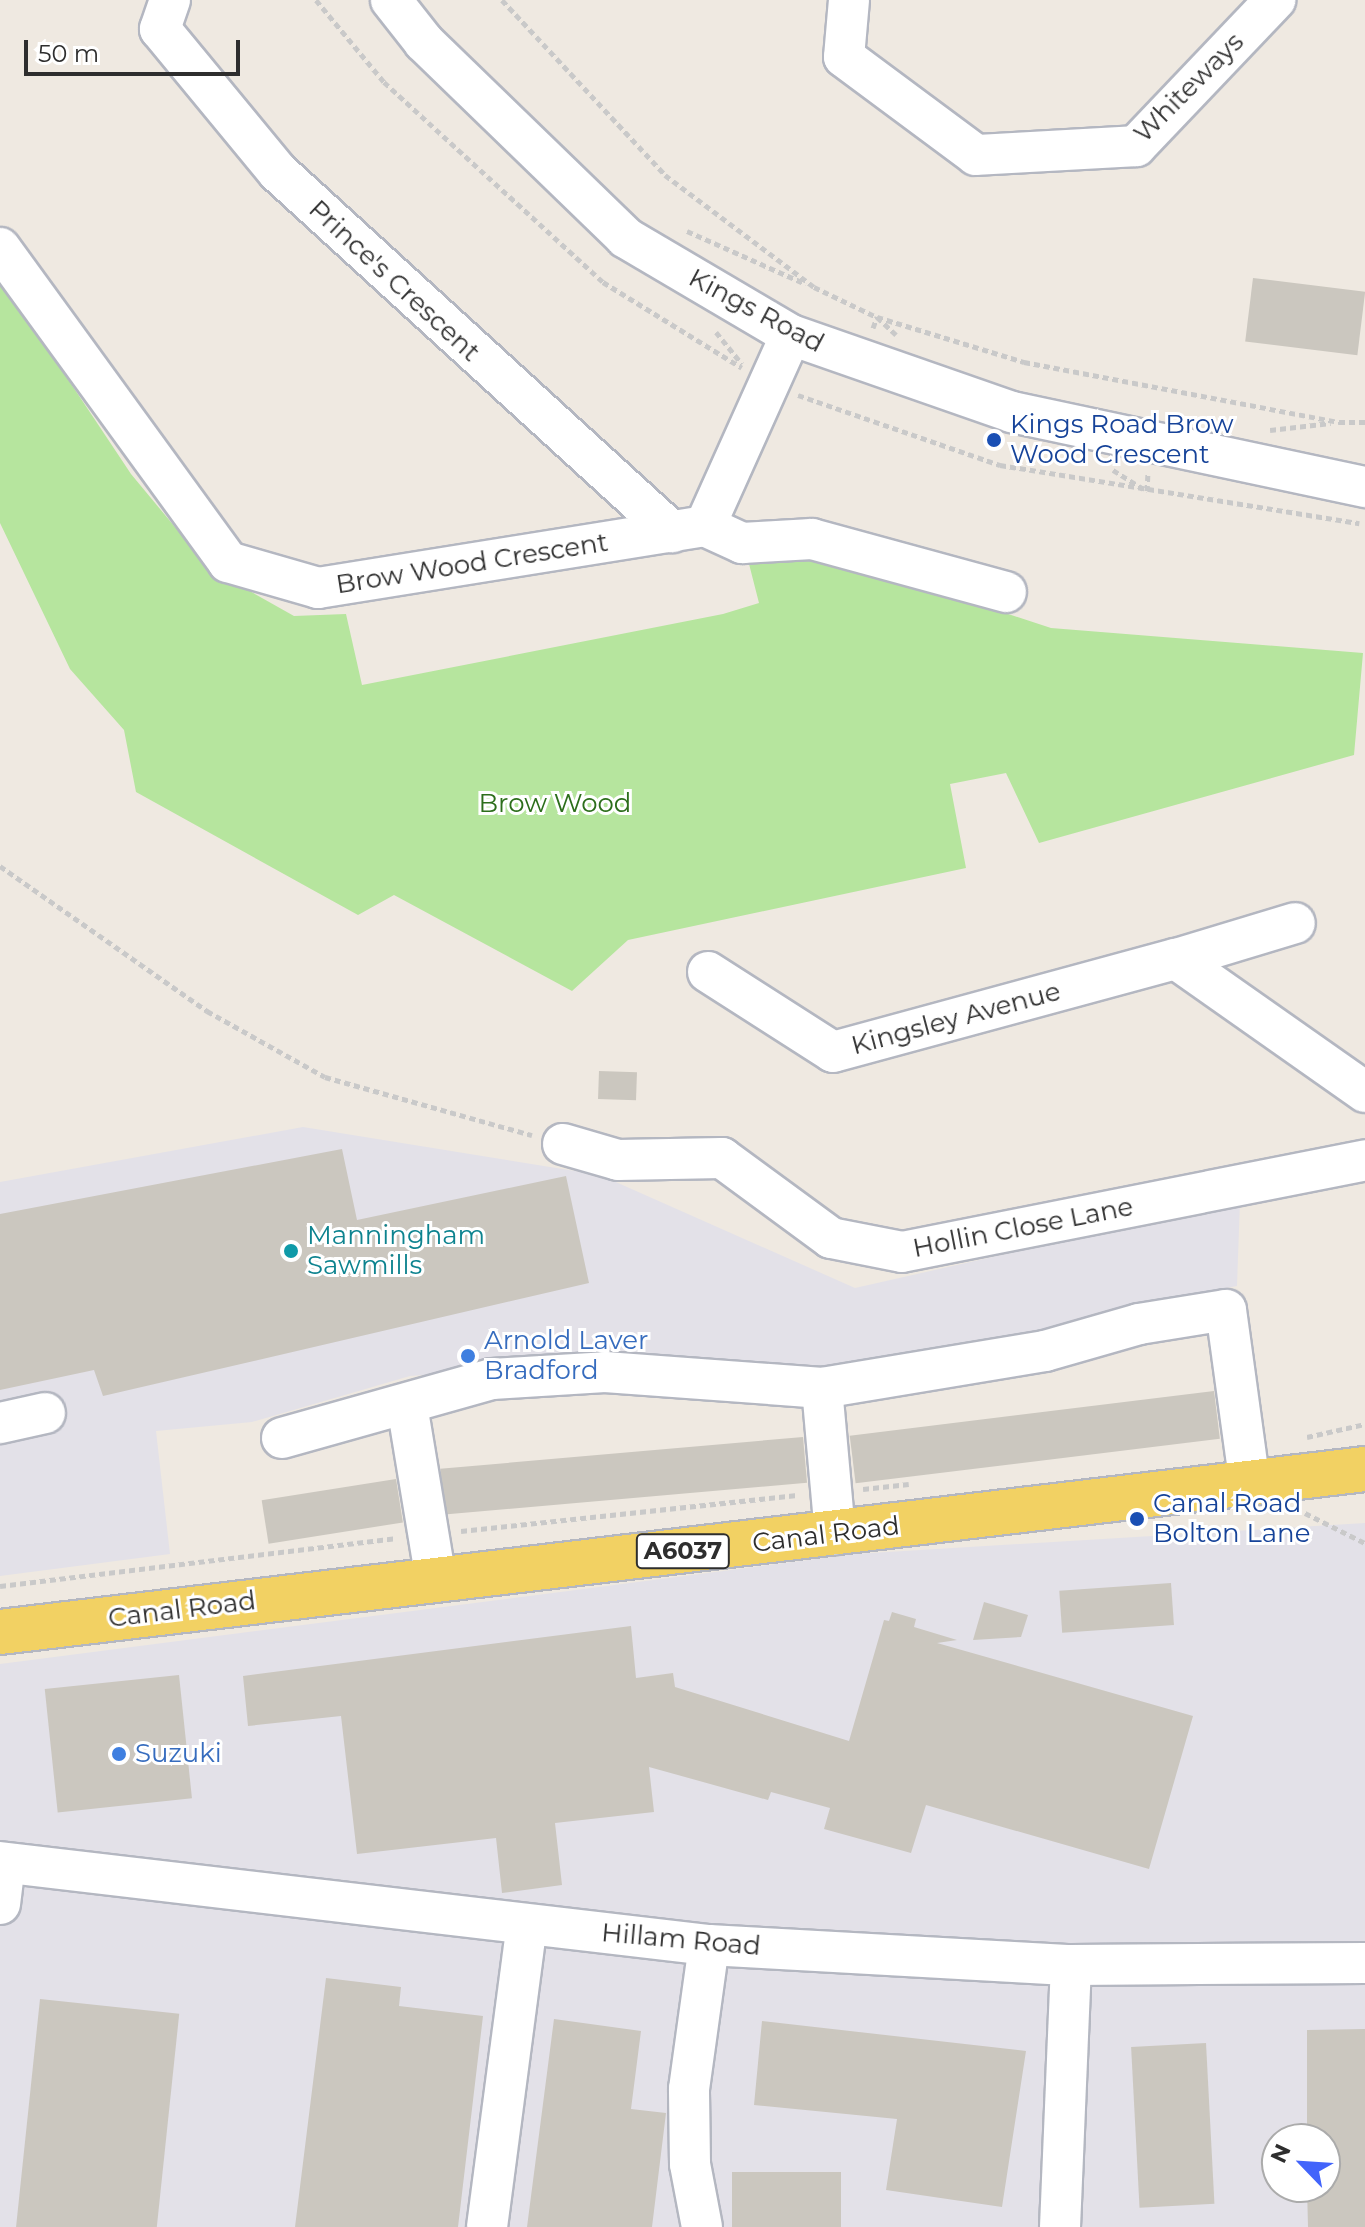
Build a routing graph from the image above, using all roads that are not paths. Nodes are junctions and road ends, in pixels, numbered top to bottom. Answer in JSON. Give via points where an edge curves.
{"nodes":[{"id":1,"x":170,"y":0,"type":"edge"},
{"id":2,"x":391,"y":0,"type":"edge"},
{"id":3,"x":849,"y":0,"type":"edge"},
{"id":4,"x":1275,"y":0,"type":"edge"},
{"id":5,"x":0,"y":248,"type":"edge"},
{"id":6,"x":791,"y":335,"type":"junction"},
{"id":7,"x":1365,"y":462,"type":"edge"},
{"id":8,"x":1263,"y":465,"type":"junction"},
{"id":9,"x":1365,"y":487,"type":"edge"},
{"id":10,"x":689,"y":529,"type":"junction"},
{"id":11,"x":1006,"y":592,"type":"dead end"},
{"id":12,"x":1295,"y":923,"type":"dead end"},
{"id":13,"x":1176,"y":959,"type":"junction"},
{"id":14,"x":708,"y":972,"type":"dead end"},
{"id":15,"x":1365,"y":1092,"type":"edge"},
{"id":16,"x":563,"y":1144,"type":"road end"},
{"id":17,"x":1365,"y":1160,"type":"edge"},
{"id":18,"x":822,"y":1388,"type":"junction"},
{"id":19,"x":407,"y":1405,"type":"junction"},
{"id":20,"x":45,"y":1413,"type":"dead end"},
{"id":21,"x":0,"y":1423,"type":"edge"},
{"id":22,"x":282,"y":1438,"type":"dead end"},
{"id":23,"x":1247,"y":1468,"type":"junction"},
{"id":24,"x":1365,"y":1469,"type":"edge"},
{"id":25,"x":834,"y":1513,"type":"junction"},
{"id":26,"x":436,"y":1581,"type":"junction"},
{"id":27,"x":0,"y":1632,"type":"edge"},
{"id":28,"x":2,"y":1862,"type":"edge"},
{"id":29,"x":0,"y":1904,"type":"edge"},
{"id":30,"x":527,"y":1925,"type":"junction"},
{"id":31,"x":709,"y":1945,"type":"junction"},
{"id":32,"x":1365,"y":1963,"type":"edge"},
{"id":33,"x":1071,"y":1965,"type":"junction"},
{"id":34,"x":487,"y":2227,"type":"edge"},
{"id":35,"x":702,"y":2227,"type":"edge"},
{"id":36,"x":1060,"y":2227,"type":"edge"}],
"edges":[{"from":1,"to":10,"type":"street","name":"Prince's Crescent","via":[[160,29],[278,172]]},
{"from":2,"to":6,"type":"street","name":"Kings Road","via":[[424,42],[626,238]]},
{"from":3,"to":4,"type":"street","name":"Whiteways","via":[[844,57],[976,155],[1136,146]]},
{"from":5,"to":10,"type":"street","name":"Brow Wood Crescent","via":[[228,562],[318,588]]},
{"from":6,"to":8,"type":"street","name":"Kings Road","via":[[1012,412]]},
{"from":6,"to":10,"type":"street"},
{"from":7,"to":8,"type":"street","name":"Kings Road"},
{"from":8,"to":9,"type":"street","name":"Kings Road"},
{"from":10,"to":11,"type":"street","via":[[742,543],[812,539]]},
{"from":12,"to":13,"type":"street","name":"Kingsley Avenue"},
{"from":13,"to":14,"type":"street","name":"Kingsley Avenue","via":[[833,1052]]},
{"from":13,"to":15,"type":"street"},
{"from":16,"to":17,"type":"street","name":"Hollin Close Lane","via":[[618,1160],[722,1158],[831,1238],[902,1252]]},
{"from":18,"to":19,"type":"street","via":[[605,1372],[492,1379]]},
{"from":18,"to":23,"type":"street","via":[[1045,1351],[1139,1324],[1226,1310]]},
{"from":18,"to":25,"type":"street"},
{"from":19,"to":22,"type":"street"},
{"from":19,"to":26,"type":"street"},
{"from":20,"to":21,"type":"street"},
{"from":23,"to":24,"type":"main road","name":"Canal Road","number":"A6037"},
{"from":23,"to":25,"type":"main road","name":"Canal Road","number":"A6037"},
{"from":25,"to":26,"type":"main road","name":"Canal Road","number":"A6037"},
{"from":26,"to":27,"type":"main road","name":"Canal Road","number":"A6037"},
{"from":28,"to":29,"type":"street"},
{"from":28,"to":30,"type":"street","name":"Hillam Road"},
{"from":30,"to":31,"type":"street","name":"Hillam Road"},
{"from":30,"to":34,"type":"street"},
{"from":31,"to":33,"type":"street","name":"Hillam Road"},
{"from":31,"to":35,"type":"street","via":[[689,2089],[690,2164]]},
{"from":32,"to":33,"type":"street","name":"Hillam Road"},
{"from":33,"to":36,"type":"street"}]}
